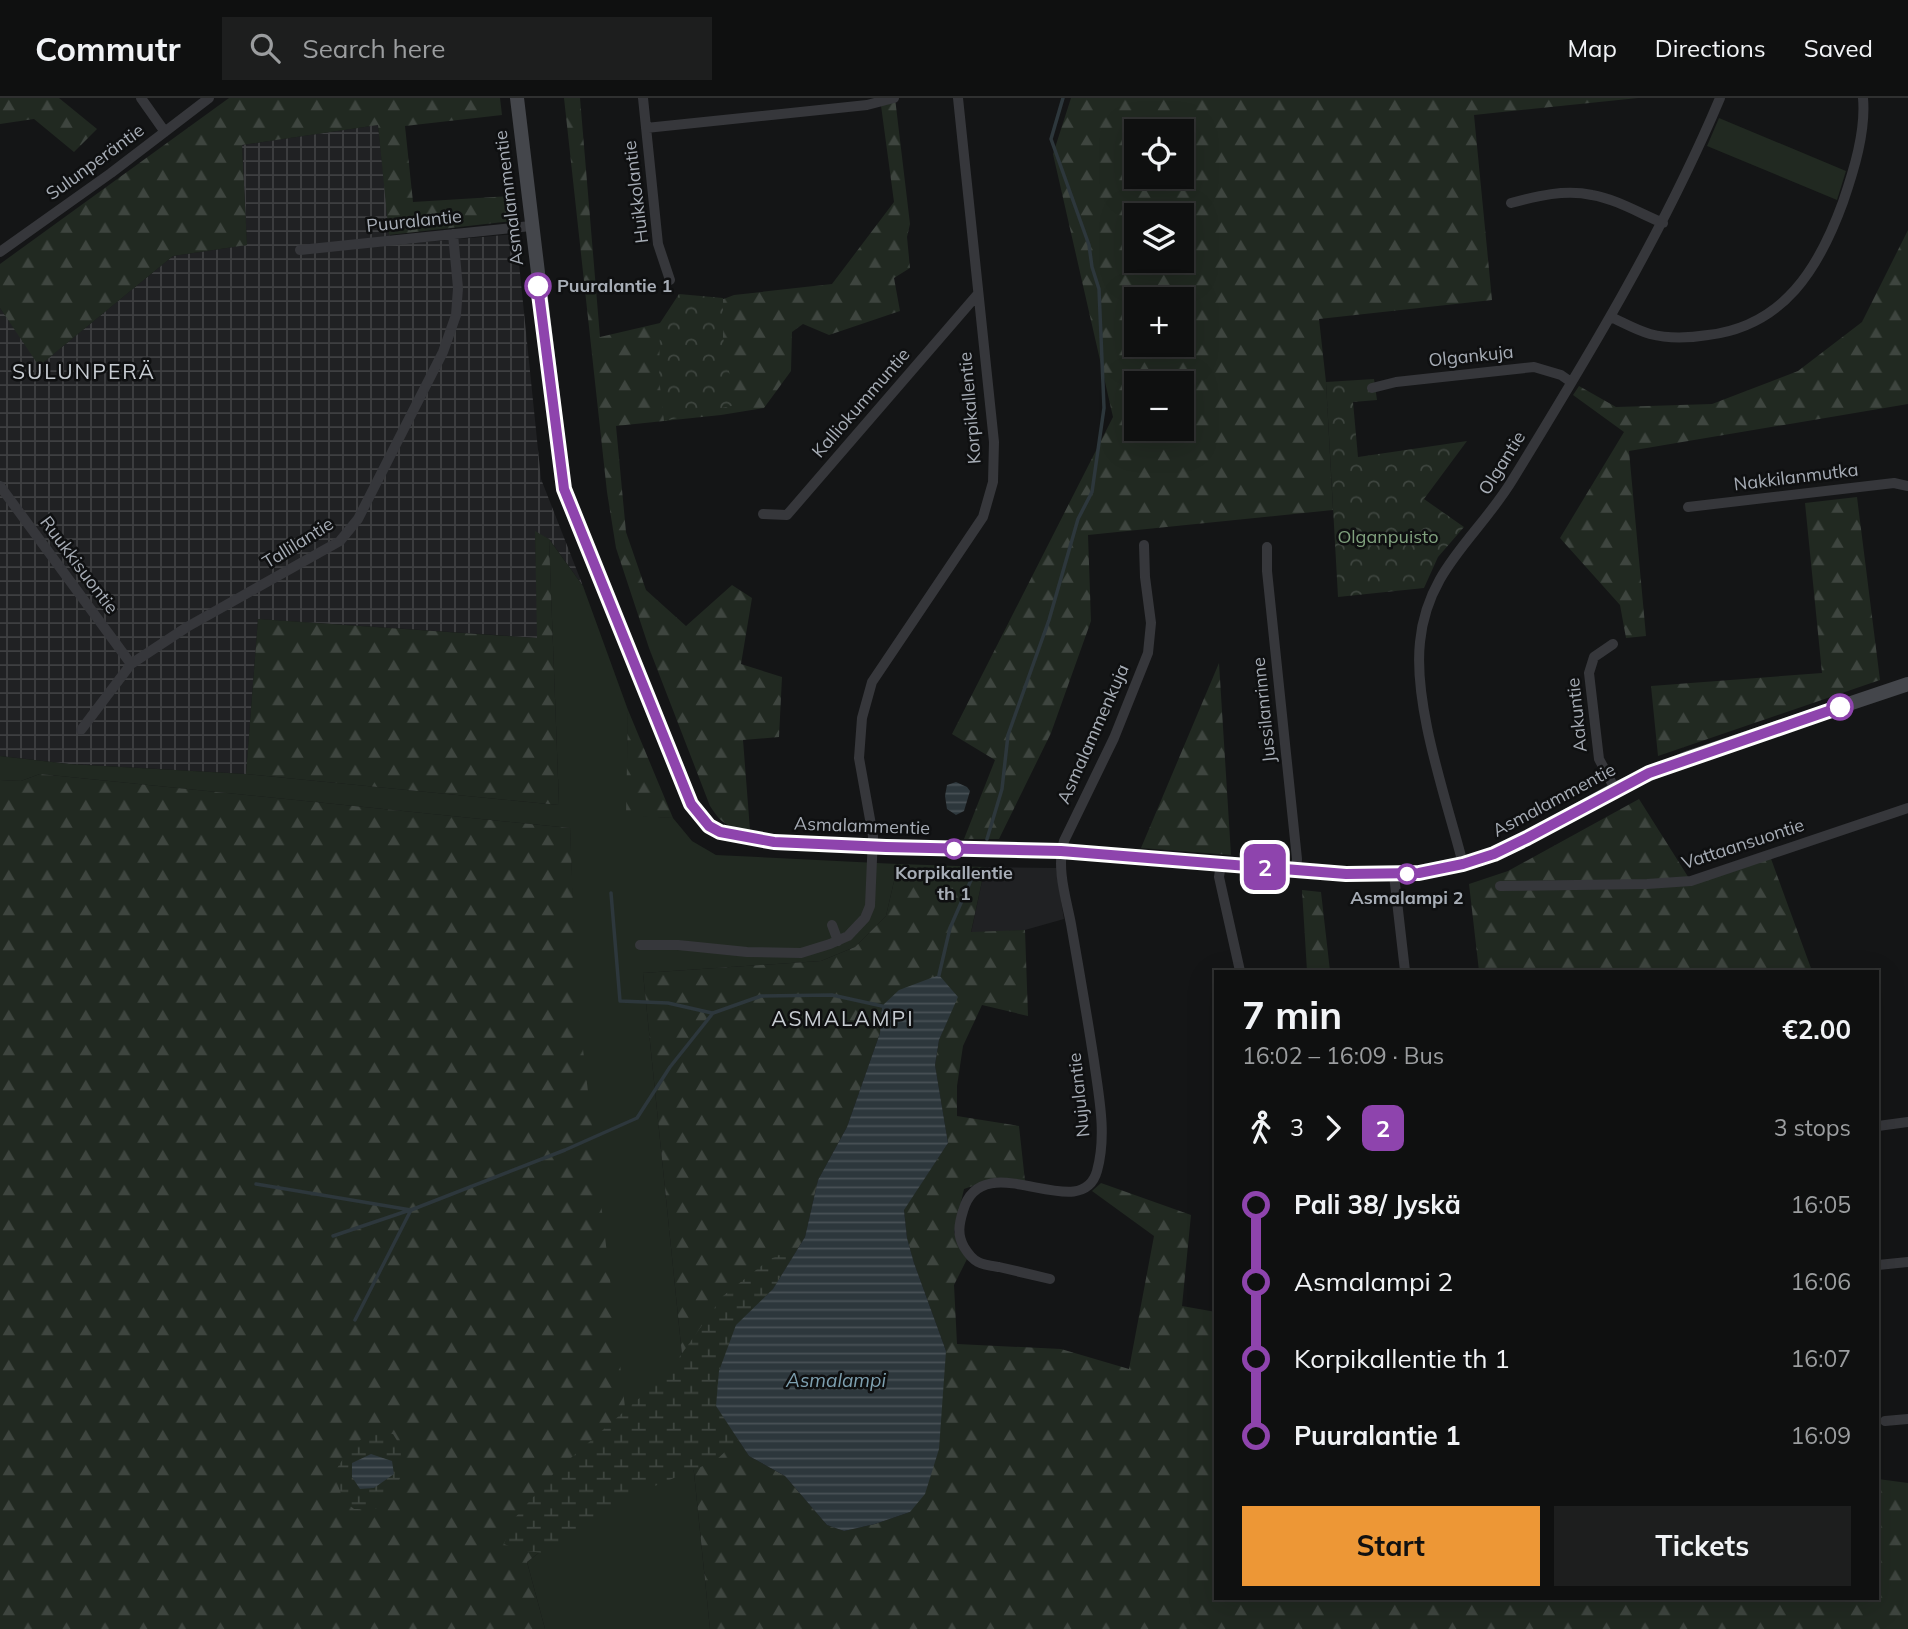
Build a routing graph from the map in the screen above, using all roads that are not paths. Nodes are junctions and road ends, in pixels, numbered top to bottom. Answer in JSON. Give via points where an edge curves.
{"nodes":[{"id":1,"x":141,"y":98,"type":"edge"},
{"id":2,"x":209,"y":98,"type":"edge"},
{"id":3,"x":517,"y":98,"type":"edge"},
{"id":4,"x":643,"y":98,"type":"edge"},
{"id":5,"x":894,"y":98,"type":"edge"},
{"id":6,"x":958,"y":98,"type":"edge"},
{"id":7,"x":1720,"y":98,"type":"edge"},
{"id":8,"x":1863,"y":98,"type":"edge"},
{"id":9,"x":646,"y":128,"type":"junction"},
{"id":10,"x":165,"y":132,"type":"junction"},
{"id":11,"x":1511,"y":204,"type":"dead end"},
{"id":12,"x":1663,"y":223,"type":"junction"},
{"id":13,"x":531,"y":226,"type":"junction"},
{"id":14,"x":453,"y":234,"type":"junction"},
{"id":15,"x":300,"y":250,"type":"dead end"},
{"id":16,"x":0,"y":253,"type":"edge"},
{"id":17,"x":670,"y":280,"type":"dead end"},
{"id":18,"x":977,"y":295,"type":"junction"},
{"id":19,"x":1611,"y":317,"type":"junction"},
{"id":20,"x":1571,"y":382,"type":"junction"},
{"id":21,"x":1372,"y":388,"type":"dead end"},
{"id":22,"x":0,"y":486,"type":"edge"},
{"id":23,"x":1908,"y":486,"type":"edge"},
{"id":24,"x":1688,"y":507,"type":"dead end"},
{"id":25,"x":763,"y":514,"type":"dead end"},
{"id":26,"x":1144,"y":545,"type":"dead end"},
{"id":27,"x":1267,"y":547,"type":"dead end"},
{"id":28,"x":1613,"y":644,"type":"dead end"},
{"id":29,"x":131,"y":664,"type":"junction"},
{"id":30,"x":1908,"y":684,"type":"edge"},
{"id":31,"x":81,"y":730,"type":"dead end"},
{"id":32,"x":1615,"y":789,"type":"junction"},
{"id":33,"x":1908,"y":808,"type":"edge"},
{"id":34,"x":873,"y":846,"type":"junction"},
{"id":35,"x":1061,"y":851,"type":"junction"},
{"id":36,"x":1221,"y":863,"type":"junction"},
{"id":37,"x":1463,"y":864,"type":"junction"},
{"id":38,"x":1296,"y":869,"type":"junction"},
{"id":39,"x":1394,"y":874,"type":"junction"},
{"id":40,"x":1500,"y":886,"type":"dead end"},
{"id":41,"x":832,"y":925,"type":"dead end"},
{"id":42,"x":838,"y":941,"type":"junction"},
{"id":43,"x":640,"y":945,"type":"dead end"},
{"id":44,"x":1240,"y":970,"type":"edge"},
{"id":45,"x":1405,"y":970,"type":"edge"},
{"id":46,"x":1908,"y":1122,"type":"edge"},
{"id":47,"x":1879,"y":1126,"type":"edge"},
{"id":48,"x":1908,"y":1262,"type":"edge"},
{"id":49,"x":1879,"y":1265,"type":"edge"},
{"id":50,"x":1050,"y":1279,"type":"dead end"},
{"id":51,"x":1908,"y":1419,"type":"edge"},
{"id":52,"x":1885,"y":1421,"type":"dead end"}],
"edges":[{"from":1,"to":10,"type":"street"},
{"from":2,"to":10,"type":"street","name":"Sulunperäntie"},
{"from":3,"to":13,"type":"street","name":"Asmalammentie"},
{"from":4,"to":9,"type":"street","name":"Huikkolantie"},
{"from":5,"to":9,"type":"street","via":[[867,105]]},
{"from":6,"to":18,"type":"street","name":"Korpikallentie"},
{"from":7,"to":12,"type":"street","name":"Olgantie"},
{"from":8,"to":19,"type":"street","via":[[1865,115],[1850,183],[1836,220],[1805,280],[1786,301],[1743,327],[1699,337],[1651,334]]},
{"from":9,"to":17,"type":"street","name":"Huikkolantie","via":[[658,244]]},
{"from":10,"to":16,"type":"street","name":"Sulunperäntie"},
{"from":11,"to":12,"type":"street","via":[[1573,192],[1594,195]]},
{"from":12,"to":19,"type":"street","name":"Olgantie"},
{"from":13,"to":14,"type":"street","name":"Puuralantie"},
{"from":13,"to":34,"type":"street","name":"Asmalammentie","via":[[564,489],[691,804],[709,826],[737,836]]},
{"from":14,"to":15,"type":"street","name":"Puuralantie"},
{"from":14,"to":29,"type":"street","name":"Tallilantie","via":[[456,315],[443,352],[358,519],[340,541]]},
{"from":18,"to":25,"type":"street","name":"Kalliokummuntie","via":[[787,515]]},
{"from":18,"to":34,"type":"street","name":"Korpikallentie","via":[[994,442],[993,482],[983,517],[872,682],[862,718],[859,758]]},
{"from":19,"to":20,"type":"street","name":"Olgantie"},
{"from":20,"to":21,"type":"street","name":"Olgankuja","via":[[1534,367]]},
{"from":20,"to":37,"type":"street","name":"Olgantie","via":[[1496,506],[1441,573],[1424,621],[1419,651],[1425,708]]},
{"from":22,"to":29,"type":"street","name":"Ruukkisuontie"},
{"from":23,"to":24,"type":"street","name":"Nakkilanmutka","via":[[1894,483]]},
{"from":26,"to":35,"type":"street","name":"Asmalammenkuja","via":[[1151,623],[1148,653]]},
{"from":27,"to":38,"type":"street","name":"Jussilanrinne"},
{"from":28,"to":32,"type":"street","name":"Aakuntie","via":[[1594,657],[1589,673],[1598,759]]},
{"from":29,"to":31,"type":"street","name":"Tallilantie"},
{"from":30,"to":32,"type":"street","name":"Asmalammentie","via":[[1687,758]]},
{"from":32,"to":37,"type":"street","name":"Asmalammentie","via":[[1527,838]]},
{"from":33,"to":40,"type":"street","name":"Vattaansuontie","via":[[1690,881]]},
{"from":34,"to":35,"type":"street","name":"Asmalammentie"},
{"from":34,"to":42,"type":"street","name":"Korpikallentie","via":[[870,906],[858,928]]},
{"from":35,"to":36,"type":"street","name":"Asmalammentie"},
{"from":35,"to":50,"type":"street","name":"Nujulantie","via":[[1099,1096],[1102,1139],[1097,1171],[1092,1183],[1070,1192],[1006,1182],[976,1188],[963,1208],[959,1231],[967,1252],[978,1262]]},
{"from":36,"to":38,"type":"street","name":"Asmalammentie"},
{"from":36,"to":44,"type":"street","via":[[1219,877]]},
{"from":37,"to":39,"type":"street","name":"Asmalammentie"},
{"from":38,"to":39,"type":"street","name":"Asmalammentie"},
{"from":39,"to":45,"type":"street"},
{"from":41,"to":42,"type":"street"},
{"from":42,"to":43,"type":"street","via":[[788,954]]},
{"from":46,"to":47,"type":"street"},
{"from":48,"to":49,"type":"street"},
{"from":51,"to":52,"type":"street"}]}
